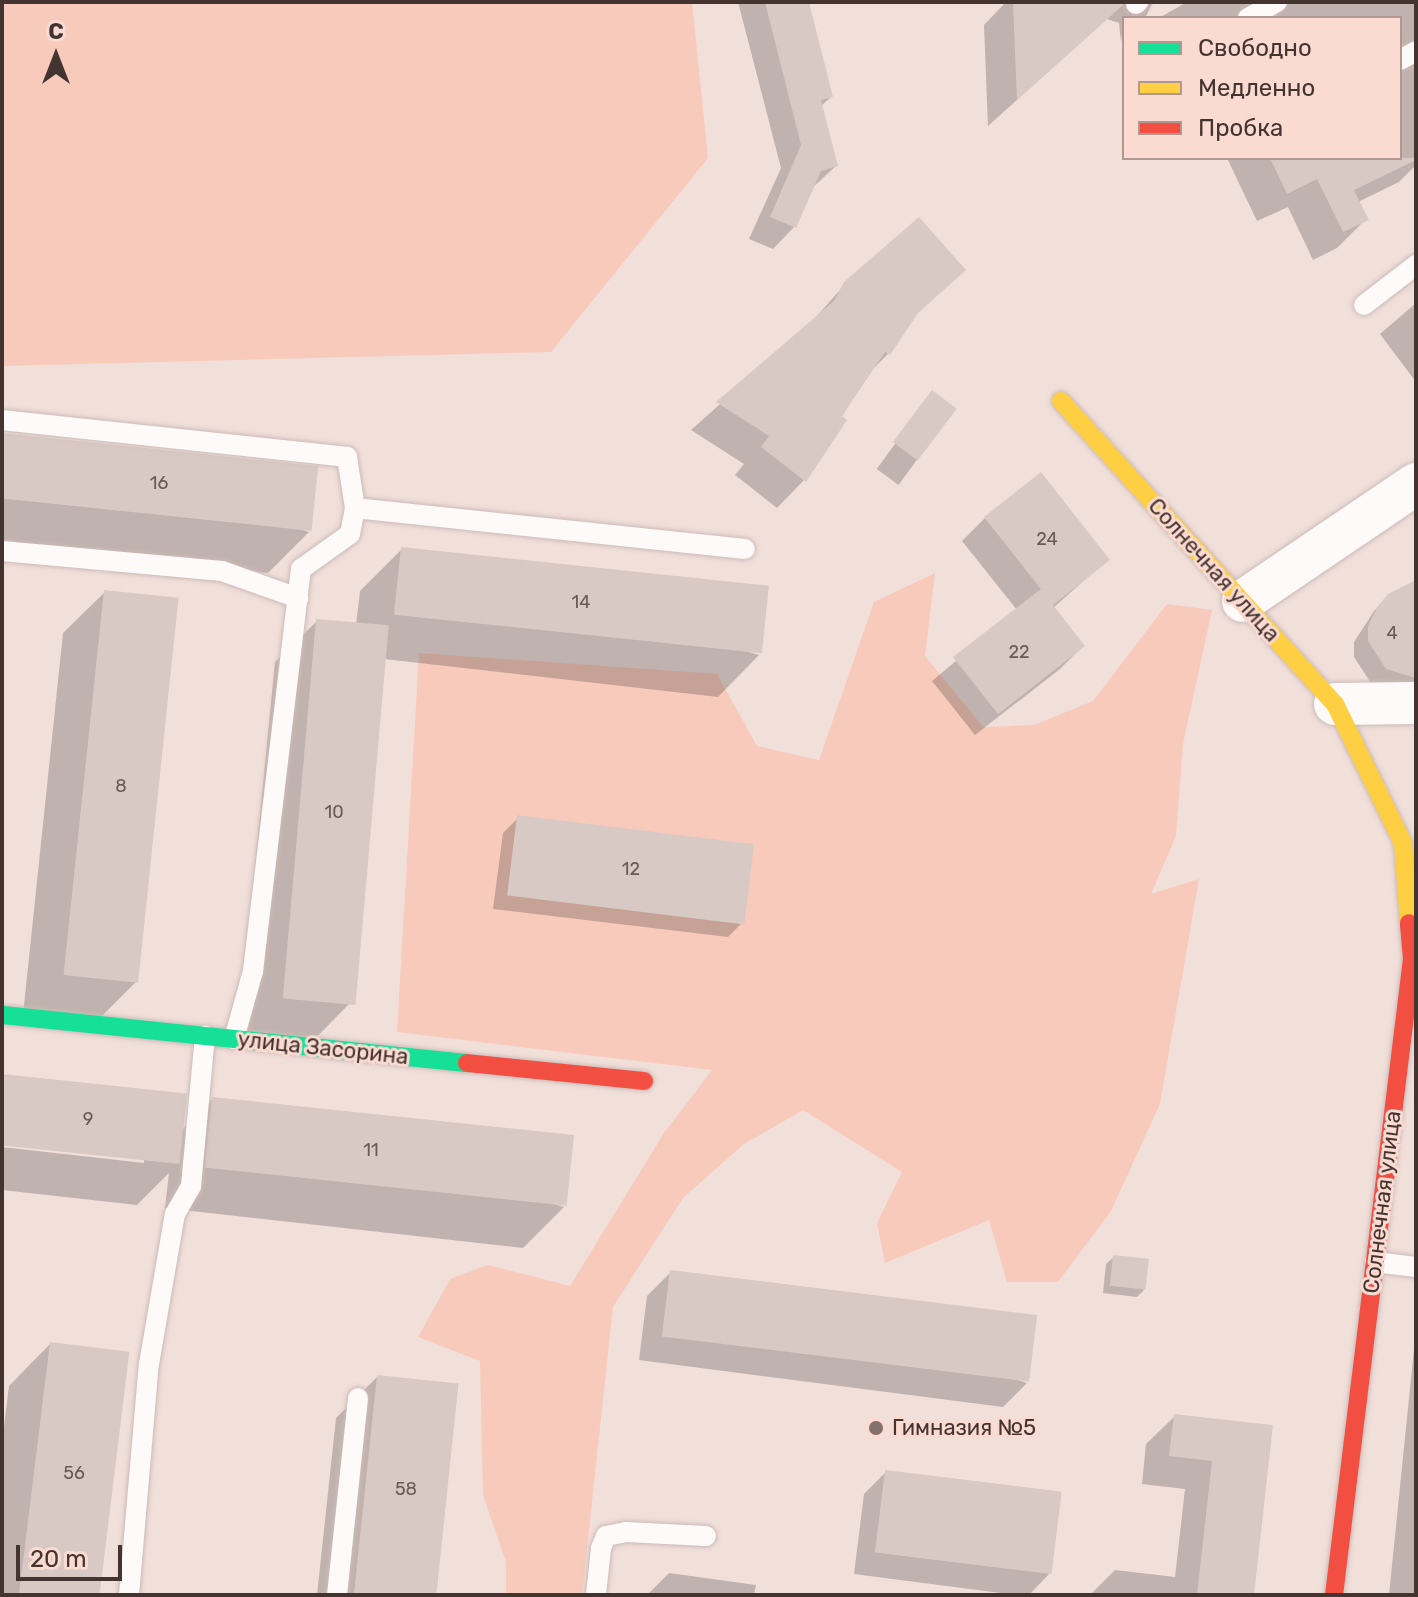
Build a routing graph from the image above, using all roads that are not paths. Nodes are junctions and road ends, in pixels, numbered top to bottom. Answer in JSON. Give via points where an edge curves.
{"nodes":[{"id":1,"x":1277,"y":2,"type":"edge"},
{"id":2,"x":1252,"y":16,"type":"edge"},
{"id":3,"x":1416,"y":265,"type":"edge"},
{"id":4,"x":1364,"y":305,"type":"dead end"},
{"id":5,"x":1061,"y":401,"type":"dead end"},
{"id":6,"x":2,"y":420,"type":"edge"},
{"id":7,"x":1416,"y":484,"type":"edge"},
{"id":8,"x":355,"y":508,"type":"junction"},
{"id":9,"x":745,"y":549,"type":"dead end"},
{"id":10,"x":2,"y":551,"type":"edge"},
{"id":11,"x":298,"y":598,"type":"junction"},
{"id":12,"x":1243,"y":601,"type":"junction"},
{"id":13,"x":1416,"y":703,"type":"edge"},
{"id":14,"x":1335,"y":704,"type":"junction"},
{"id":15,"x":1412,"y":984,"type":"edge"},
{"id":16,"x":2,"y":1015,"type":"edge"},
{"id":17,"x":205,"y":1036,"type":"junction"},
{"id":18,"x":234,"y":1039,"type":"junction"},
{"id":19,"x":644,"y":1081,"type":"dead end"},
{"id":20,"x":1375,"y":1262,"type":"junction"},
{"id":21,"x":1416,"y":1267,"type":"edge"},
{"id":22,"x":358,"y":1398,"type":"dead end"},
{"id":23,"x":706,"y":1536,"type":"dead end"},
{"id":24,"x":129,"y":1595,"type":"edge"},
{"id":25,"x":337,"y":1595,"type":"edge"},
{"id":26,"x":596,"y":1595,"type":"edge"},
{"id":27,"x":1334,"y":1595,"type":"edge"}],
"edges":[{"from":1,"to":2,"type":"lane"},
{"from":3,"to":4,"type":"lane"},
{"from":5,"to":12,"type":"street","name":"Солнечная улица"},
{"from":6,"to":8,"type":"lane","via":[[347,457]]},
{"from":7,"to":12,"type":"street"},
{"from":8,"to":9,"type":"lane"},
{"from":8,"to":11,"type":"lane","via":[[350,534],[301,569]]},
{"from":10,"to":11,"type":"lane","via":[[222,571]]},
{"from":11,"to":18,"type":"lane","via":[[253,971]]},
{"from":12,"to":14,"type":"street","name":"Солнечная улица"},
{"from":13,"to":14,"type":"street"},
{"from":14,"to":15,"type":"street","name":"Солнечная улица","via":[[1403,843]]},
{"from":15,"to":20,"type":"street","name":"Солнечная улица"},
{"from":16,"to":17,"type":"street","name":"улица Засорина"},
{"from":17,"to":18,"type":"street","name":"улица Засорина"},
{"from":17,"to":24,"type":"lane","via":[[191,1186],[175,1214],[149,1364]]},
{"from":18,"to":19,"type":"street","name":"улица Засорина"},
{"from":20,"to":21,"type":"lane"},
{"from":20,"to":27,"type":"street","name":"Солнечная улица"},
{"from":22,"to":25,"type":"lane"},
{"from":23,"to":26,"type":"lane","via":[[606,1536]]}]}
